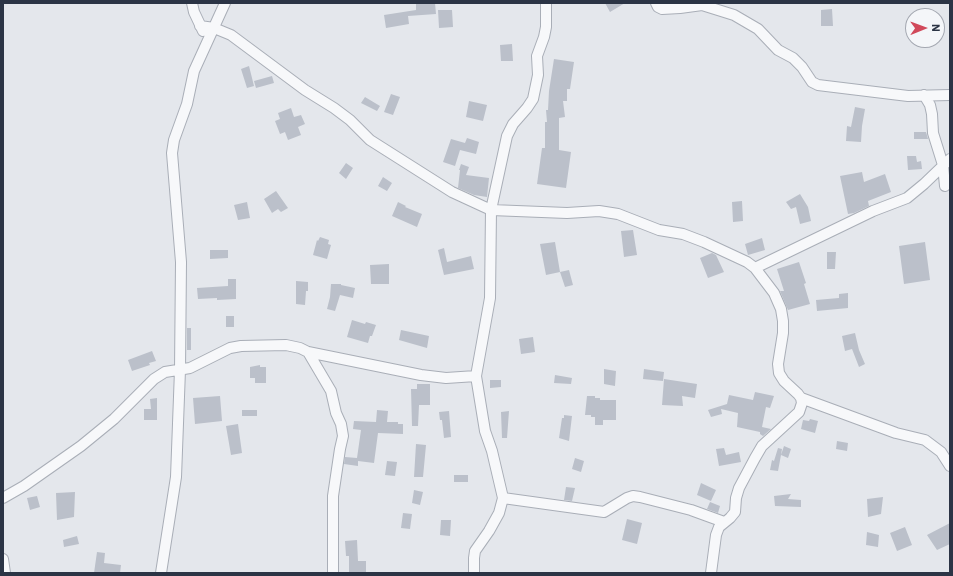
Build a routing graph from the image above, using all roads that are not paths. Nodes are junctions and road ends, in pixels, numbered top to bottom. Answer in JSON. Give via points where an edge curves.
{"nodes":[{"id":1,"x":192,"y":3,"type":"edge"},
{"id":2,"x":225,"y":3,"type":"edge"},
{"id":3,"x":546,"y":3,"type":"edge"},
{"id":4,"x":656,"y":3,"type":"edge"},
{"id":5,"x":200,"y":26,"type":"junction"},
{"id":6,"x":214,"y":28,"type":"junction"},
{"id":7,"x":208,"y":40,"type":"junction"},
{"id":8,"x":950,"y":94,"type":"edge"},
{"id":9,"x":924,"y":95,"type":"junction"},
{"id":10,"x":947,"y":162,"type":"edge"},
{"id":11,"x":924,"y":184,"type":"junction"},
{"id":12,"x":948,"y":187,"type":"edge"},
{"id":13,"x":491,"y":210,"type":"junction"},
{"id":14,"x":755,"y":268,"type":"junction"},
{"id":15,"x":308,"y":352,"type":"junction"},
{"id":16,"x":180,"y":370,"type":"junction"},
{"id":17,"x":476,"y":376,"type":"junction"},
{"id":18,"x":801,"y":398,"type":"junction"},
{"id":19,"x":950,"y":466,"type":"edge"},
{"id":20,"x":3,"y":498,"type":"edge"},
{"id":21,"x":503,"y":498,"type":"junction"},
{"id":22,"x":724,"y":522,"type":"junction"},
{"id":23,"x":3,"y":559,"type":"edge"},
{"id":24,"x":5,"y":573,"type":"edge"},
{"id":25,"x":161,"y":573,"type":"edge"},
{"id":26,"x":333,"y":573,"type":"edge"},
{"id":27,"x":474,"y":573,"type":"edge"},
{"id":28,"x":711,"y":573,"type":"edge"}],
"edges":[{"from":1,"to":5,"type":"street"},
{"from":2,"to":6,"type":"street"},
{"from":3,"to":13,"type":"street","via":[[546,27],[537,56],[538,75],[533,99],[507,136]]},
{"from":4,"to":9,"type":"street","via":[[662,9],[702,5],[734,15],[758,29],[778,50],[793,58],[802,66],[812,82],[818,85],[908,96]]},
{"from":5,"to":6,"type":"street"},
{"from":5,"to":7,"type":"street"},
{"from":6,"to":7,"type":"street"},
{"from":6,"to":13,"type":"street","via":[[231,35],[305,90],[334,108],[370,140],[452,192]]},
{"from":7,"to":16,"type":"street","via":[[194,71],[172,153],[181,262]]},
{"from":8,"to":9,"type":"street"},
{"from":9,"to":10,"type":"street","via":[[930,105],[933,133]]},
{"from":10,"to":11,"type":"street"},
{"from":10,"to":12,"type":"street"},
{"from":11,"to":12,"type":"street"},
{"from":11,"to":14,"type":"street","via":[[900,201],[873,211]]},
{"from":13,"to":14,"type":"street","via":[[567,213],[599,211],[618,214],[659,230],[683,234],[704,242]]},
{"from":13,"to":17,"type":"street","via":[[490,298]]},
{"from":14,"to":18,"type":"street","via":[[774,293],[781,309],[783,333],[779,373]]},
{"from":15,"to":16,"type":"street","via":[[286,345],[241,346],[230,348],[190,368]]},
{"from":15,"to":17,"type":"street","via":[[435,378]]},
{"from":15,"to":26,"type":"street","via":[[331,391],[343,436],[333,496]]},
{"from":16,"to":20,"type":"street","via":[[165,372],[154,379],[114,419],[81,446]]},
{"from":16,"to":25,"type":"street","via":[[176,477]]},
{"from":17,"to":21,"type":"street","via":[[485,431]]},
{"from":18,"to":19,"type":"street","via":[[896,433],[925,440],[941,452]]},
{"from":18,"to":22,"type":"street","via":[[799,412],[762,446],[739,488],[735,512]]},
{"from":21,"to":22,"type":"street","via":[[604,512],[627,498],[640,496]]},
{"from":21,"to":27,"type":"street","via":[[500,513],[475,551]]},
{"from":22,"to":28,"type":"street","via":[[716,535]]},
{"from":23,"to":24,"type":"street"}]}
